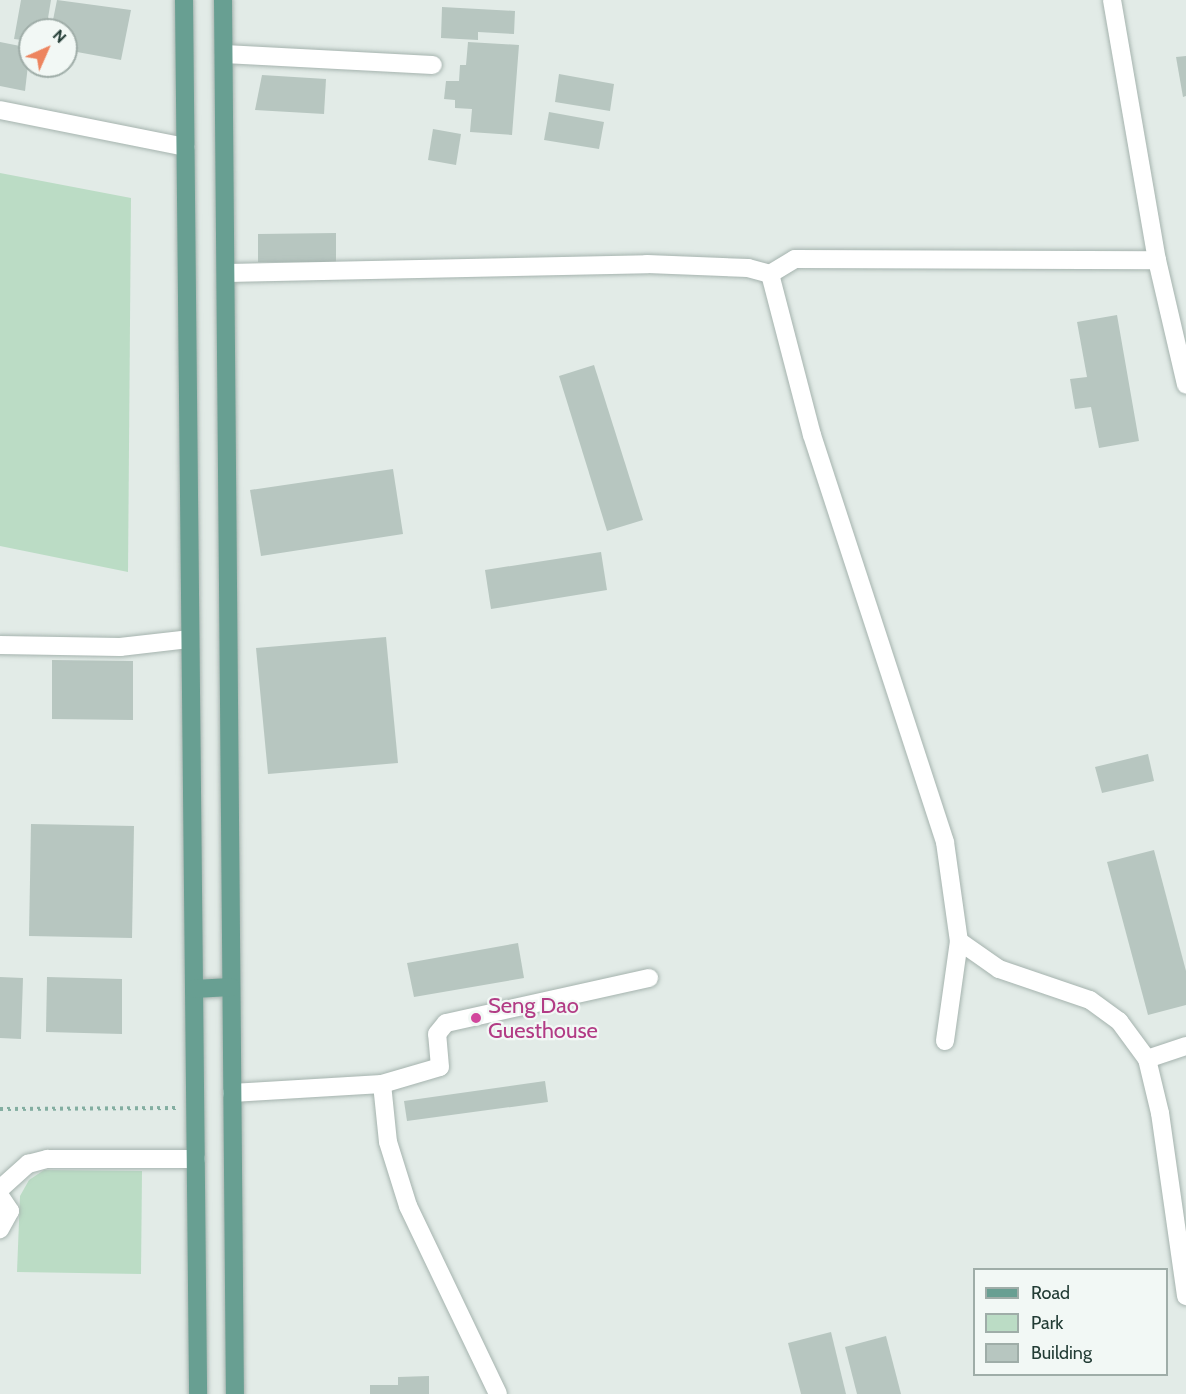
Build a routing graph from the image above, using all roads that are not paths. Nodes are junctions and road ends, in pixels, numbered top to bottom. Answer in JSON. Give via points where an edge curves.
{"nodes":[{"id":1,"x":184,"y":0,"type":"edge"},
{"id":2,"x":223,"y":0,"type":"edge"},
{"id":3,"x":1112,"y":0,"type":"edge"},
{"id":4,"x":224,"y":54,"type":"junction"},
{"id":5,"x":433,"y":64,"type":"dead end"},
{"id":6,"x":0,"y":110,"type":"edge"},
{"id":7,"x":185,"y":147,"type":"junction"},
{"id":8,"x":1157,"y":260,"type":"junction"},
{"id":9,"x":227,"y":273,"type":"junction"},
{"id":10,"x":770,"y":274,"type":"junction"},
{"id":11,"x":1186,"y":385,"type":"edge"},
{"id":12,"x":189,"y":639,"type":"junction"},
{"id":13,"x":0,"y":645,"type":"edge"},
{"id":14,"x":959,"y":941,"type":"junction"},
{"id":15,"x":649,"y":978,"type":"dead end"},
{"id":16,"x":231,"y":987,"type":"junction"},
{"id":17,"x":194,"y":989,"type":"junction"},
{"id":18,"x":945,"y":1041,"type":"dead end"},
{"id":19,"x":1186,"y":1046,"type":"edge"},
{"id":20,"x":1148,"y":1059,"type":"junction"},
{"id":21,"x":382,"y":1084,"type":"junction"},
{"id":22,"x":232,"y":1093,"type":"junction"},
{"id":23,"x":196,"y":1159,"type":"junction"},
{"id":24,"x":0,"y":1189,"type":"edge"},
{"id":25,"x":0,"y":1196,"type":"edge"},
{"id":26,"x":0,"y":1229,"type":"edge"},
{"id":27,"x":1186,"y":1296,"type":"edge"},
{"id":28,"x":198,"y":1394,"type":"edge"},
{"id":29,"x":235,"y":1394,"type":"edge"},
{"id":30,"x":498,"y":1394,"type":"edge"}],
"edges":[{"from":1,"to":7,"type":"main road"},
{"from":2,"to":4,"type":"main road"},
{"from":3,"to":8,"type":"street"},
{"from":4,"to":5,"type":"street"},
{"from":4,"to":9,"type":"main road"},
{"from":6,"to":7,"type":"street"},
{"from":7,"to":12,"type":"main road"},
{"from":8,"to":10,"type":"street","via":[[795,259]]},
{"from":8,"to":11,"type":"street"},
{"from":9,"to":10,"type":"street","via":[[647,264],[748,268]]},
{"from":9,"to":16,"type":"main road"},
{"from":10,"to":14,"type":"street","via":[[812,435],[945,842]]},
{"from":12,"to":13,"type":"street","via":[[120,647]]},
{"from":12,"to":17,"type":"main road"},
{"from":14,"to":18,"type":"street"},
{"from":14,"to":20,"type":"street","via":[[999,969],[1090,1000],[1119,1021]]},
{"from":15,"to":21,"type":"street","via":[[446,1023],[437,1034],[440,1067]]},
{"from":16,"to":17,"type":"main road"},
{"from":16,"to":22,"type":"main road"},
{"from":17,"to":23,"type":"main road"},
{"from":19,"to":20,"type":"street"},
{"from":20,"to":27,"type":"street","via":[[1160,1113]]},
{"from":21,"to":22,"type":"street"},
{"from":21,"to":30,"type":"street","via":[[388,1142],[408,1206]]},
{"from":22,"to":29,"type":"main road"},
{"from":23,"to":24,"type":"street","via":[[47,1160],[28,1164]]},
{"from":23,"to":28,"type":"main road"},
{"from":25,"to":26,"type":"street","via":[[10,1211]]}]}
